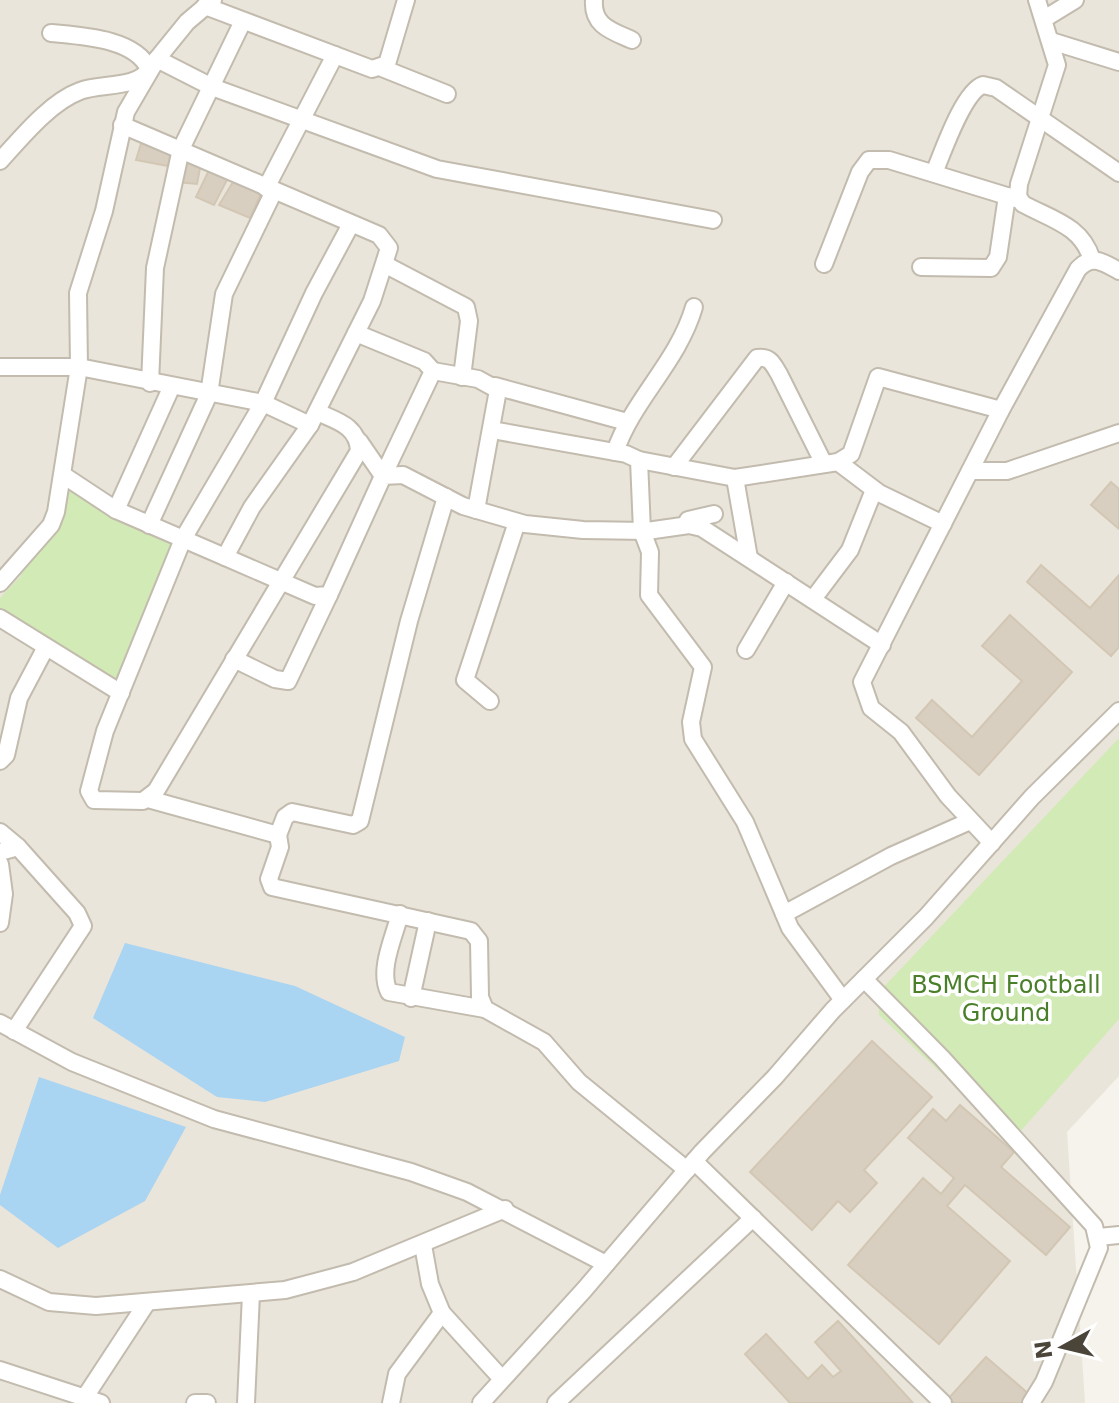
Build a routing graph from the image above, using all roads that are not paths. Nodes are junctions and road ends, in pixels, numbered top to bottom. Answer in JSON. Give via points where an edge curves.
{"nodes":[{"id":1,"x":406,"y":0,"type":"edge"},
{"id":2,"x":594,"y":0,"type":"edge"},
{"id":3,"x":1037,"y":0,"type":"edge"},
{"id":4,"x":1075,"y":0,"type":"edge"},
{"id":5,"x":209,"y":3,"type":"edge"},
{"id":6,"x":1044,"y":19,"type":"junction"},
{"id":7,"x":243,"y":21,"type":"junction"},
{"id":8,"x":51,"y":33,"type":"dead end"},
{"id":9,"x":632,"y":40,"type":"dead end"},
{"id":10,"x":1051,"y":41,"type":"junction"},
{"id":11,"x":335,"y":55,"type":"junction"},
{"id":12,"x":1119,"y":62,"type":"edge"},
{"id":13,"x":153,"y":64,"type":"junction"},
{"id":14,"x":382,"y":68,"type":"junction"},
{"id":15,"x":212,"y":87,"type":"junction"},
{"id":16,"x":447,"y":94,"type":"dead end"},
{"id":17,"x":1040,"y":119,"type":"junction"},
{"id":18,"x":304,"y":120,"type":"junction"},
{"id":19,"x":122,"y":125,"type":"junction"},
{"id":20,"x":181,"y":149,"type":"junction"},
{"id":21,"x":0,"y":161,"type":"edge"},
{"id":22,"x":934,"y":173,"type":"junction"},
{"id":23,"x":1119,"y":173,"type":"edge"},
{"id":24,"x":270,"y":190,"type":"junction"},
{"id":25,"x":1014,"y":198,"type":"junction"},
{"id":26,"x":713,"y":220,"type":"dead end"},
{"id":27,"x":351,"y":224,"type":"junction"},
{"id":28,"x":1092,"y":260,"type":"junction"},
{"id":29,"x":824,"y":264,"type":"dead end"},
{"id":30,"x":386,"y":265,"type":"junction"},
{"id":31,"x":921,"y":267,"type":"dead end"},
{"id":32,"x":1119,"y":271,"type":"edge"},
{"id":33,"x":694,"y":307,"type":"dead end"},
{"id":34,"x":356,"y":333,"type":"junction"},
{"id":35,"x":0,"y":367,"type":"edge"},
{"id":36,"x":79,"y":367,"type":"junction"},
{"id":37,"x":433,"y":371,"type":"junction"},
{"id":38,"x":462,"y":377,"type":"junction"},
{"id":39,"x":150,"y":383,"type":"junction"},
{"id":40,"x":495,"y":386,"type":"junction"},
{"id":41,"x":171,"y":388,"type":"junction"},
{"id":42,"x":209,"y":394,"type":"junction"},
{"id":43,"x":263,"y":403,"type":"junction"},
{"id":44,"x":1001,"y":410,"type":"junction"},
{"id":45,"x":313,"y":419,"type":"junction"},
{"id":46,"x":627,"y":422,"type":"junction"},
{"id":47,"x":492,"y":430,"type":"junction"},
{"id":48,"x":1119,"y":433,"type":"edge"},
{"id":49,"x":359,"y":441,"type":"junction"},
{"id":50,"x":615,"y":452,"type":"junction"},
{"id":51,"x":639,"y":460,"type":"junction"},
{"id":52,"x":831,"y":463,"type":"junction"},
{"id":53,"x":674,"y":467,"type":"junction"},
{"id":54,"x":970,"y":471,"type":"junction"},
{"id":55,"x":63,"y":475,"type":"junction"},
{"id":56,"x":383,"y":476,"type":"junction"},
{"id":57,"x":735,"y":478,"type":"junction"},
{"id":58,"x":874,"y":490,"type":"junction"},
{"id":59,"x":446,"y":497,"type":"junction"},
{"id":60,"x":116,"y":510,"type":"junction"},
{"id":61,"x":476,"y":510,"type":"junction"},
{"id":62,"x":714,"y":514,"type":"dead end"},
{"id":63,"x":517,"y":522,"type":"junction"},
{"id":64,"x":943,"y":524,"type":"junction"},
{"id":65,"x":149,"y":525,"type":"junction"},
{"id":66,"x":689,"y":525,"type":"junction"},
{"id":67,"x":642,"y":531,"type":"junction"},
{"id":68,"x":183,"y":539,"type":"junction"},
{"id":69,"x":225,"y":557,"type":"junction"},
{"id":70,"x":749,"y":558,"type":"junction"},
{"id":71,"x":281,"y":580,"type":"junction"},
{"id":72,"x":786,"y":582,"type":"junction"},
{"id":73,"x":0,"y":583,"type":"edge"},
{"id":74,"x":329,"y":595,"type":"junction"},
{"id":75,"x":813,"y":599,"type":"junction"},
{"id":76,"x":0,"y":618,"type":"edge"},
{"id":77,"x":882,"y":645,"type":"junction"},
{"id":78,"x":46,"y":647,"type":"junction"},
{"id":79,"x":746,"y":650,"type":"dead end"},
{"id":80,"x":234,"y":659,"type":"junction"},
{"id":81,"x":121,"y":693,"type":"junction"},
{"id":82,"x":490,"y":701,"type":"dead end"},
{"id":83,"x":1119,"y":711,"type":"edge"},
{"id":84,"x":0,"y":761,"type":"edge"},
{"id":85,"x":148,"y":799,"type":"junction"},
{"id":86,"x":970,"y":821,"type":"junction"},
{"id":87,"x":0,"y":832,"type":"edge"},
{"id":88,"x":278,"y":835,"type":"junction"},
{"id":89,"x":992,"y":843,"type":"junction"},
{"id":90,"x":18,"y":847,"type":"junction"},
{"id":91,"x":0,"y":852,"type":"edge"},
{"id":92,"x":0,"y":864,"type":"edge"},
{"id":93,"x":400,"y":914,"type":"junction"},
{"id":94,"x":784,"y":914,"type":"junction"},
{"id":95,"x":428,"y":921,"type":"junction"},
{"id":96,"x":0,"y":923,"type":"edge"},
{"id":97,"x":864,"y":979,"type":"junction"},
{"id":98,"x":411,"y":998,"type":"junction"},
{"id":99,"x":843,"y":1000,"type":"junction"},
{"id":100,"x":485,"y":1009,"type":"junction"},
{"id":101,"x":7,"y":1027,"type":"edge"},
{"id":102,"x":691,"y":1166,"type":"junction"},
{"id":103,"x":505,"y":1209,"type":"junction"},
{"id":104,"x":753,"y":1218,"type":"junction"},
{"id":105,"x":1119,"y":1235,"type":"edge"},
{"id":106,"x":1099,"y":1237,"type":"junction"},
{"id":107,"x":423,"y":1245,"type":"junction"},
{"id":108,"x":606,"y":1264,"type":"junction"},
{"id":109,"x":0,"y":1279,"type":"edge"},
{"id":110,"x":251,"y":1294,"type":"junction"},
{"id":111,"x":146,"y":1304,"type":"junction"},
{"id":112,"x":442,"y":1313,"type":"junction"},
{"id":113,"x":0,"y":1370,"type":"edge"},
{"id":114,"x":502,"y":1379,"type":"junction"},
{"id":115,"x":58,"y":1396,"type":"edge"},
{"id":116,"x":93,"y":1400,"type":"edge"},
{"id":117,"x":195,"y":1403,"type":"edge"},
{"id":118,"x":207,"y":1403,"type":"edge"},
{"id":119,"x":246,"y":1403,"type":"edge"},
{"id":120,"x":391,"y":1403,"type":"edge"},
{"id":121,"x":481,"y":1403,"type":"edge"},
{"id":122,"x":556,"y":1403,"type":"edge"},
{"id":123,"x":943,"y":1403,"type":"edge"},
{"id":124,"x":1031,"y":1403,"type":"edge"}],
"edges":[{"from":1,"to":14,"type":"street"},
{"from":2,"to":9,"type":"street","via":[[596,19]]},
{"from":3,"to":6,"type":"street"},
{"from":4,"to":6,"type":"street"},
{"from":5,"to":7,"type":"street"},
{"from":5,"to":13,"type":"street"},
{"from":6,"to":10,"type":"street"},
{"from":7,"to":11,"type":"street"},
{"from":7,"to":15,"type":"street"},
{"from":8,"to":13,"type":"street","via":[[103,39]]},
{"from":10,"to":12,"type":"street"},
{"from":10,"to":17,"type":"street","via":[[1057,65]]},
{"from":11,"to":14,"type":"street"},
{"from":11,"to":18,"type":"street"},
{"from":13,"to":15,"type":"street"},
{"from":13,"to":19,"type":"street"},
{"from":13,"to":21,"type":"street","via":[[137,80],[71,95]]},
{"from":14,"to":16,"type":"street"},
{"from":15,"to":18,"type":"street"},
{"from":15,"to":20,"type":"street"},
{"from":17,"to":22,"type":"street","via":[[996,88],[978,86]]},
{"from":17,"to":23,"type":"street"},
{"from":17,"to":25,"type":"street"},
{"from":18,"to":24,"type":"street"},
{"from":18,"to":26,"type":"street","via":[[437,169]]},
{"from":19,"to":20,"type":"street"},
{"from":19,"to":36,"type":"street","via":[[104,211],[78,293]]},
{"from":20,"to":24,"type":"street"},
{"from":20,"to":39,"type":"street","via":[[155,268]]},
{"from":22,"to":25,"type":"street"},
{"from":22,"to":29,"type":"street","via":[[869,160]]},
{"from":24,"to":27,"type":"street"},
{"from":24,"to":42,"type":"street","via":[[224,294]]},
{"from":25,"to":28,"type":"street","via":[[1079,233]]},
{"from":25,"to":31,"type":"street","via":[[991,268]]},
{"from":27,"to":30,"type":"street","via":[[385,240]]},
{"from":27,"to":43,"type":"street"},
{"from":28,"to":32,"type":"street"},
{"from":28,"to":44,"type":"street","via":[[1078,269]]},
{"from":30,"to":34,"type":"street"},
{"from":30,"to":38,"type":"street","via":[[466,307]]},
{"from":33,"to":46,"type":"street","via":[[681,345]]},
{"from":34,"to":37,"type":"street","via":[[424,361]]},
{"from":34,"to":45,"type":"street"},
{"from":35,"to":36,"type":"street"},
{"from":36,"to":39,"type":"street"},
{"from":36,"to":55,"type":"street"},
{"from":37,"to":38,"type":"street"},
{"from":37,"to":56,"type":"street"},
{"from":38,"to":40,"type":"street"},
{"from":39,"to":41,"type":"street"},
{"from":40,"to":46,"type":"street"},
{"from":40,"to":47,"type":"street","via":[[499,397]]},
{"from":41,"to":42,"type":"street"},
{"from":41,"to":60,"type":"street"},
{"from":42,"to":43,"type":"street"},
{"from":42,"to":65,"type":"street"},
{"from":43,"to":45,"type":"street"},
{"from":43,"to":68,"type":"street"},
{"from":44,"to":52,"type":"street","via":[[878,377],[851,454]]},
{"from":44,"to":54,"type":"street"},
{"from":45,"to":49,"type":"street","via":[[343,423]]},
{"from":45,"to":69,"type":"street","via":[[252,507]]},
{"from":46,"to":50,"type":"street"},
{"from":47,"to":50,"type":"street"},
{"from":47,"to":61,"type":"street"},
{"from":48,"to":54,"type":"street","via":[[1007,471]]},
{"from":49,"to":56,"type":"street"},
{"from":49,"to":71,"type":"street","via":[[359,451]]},
{"from":50,"to":51,"type":"street"},
{"from":51,"to":53,"type":"street"},
{"from":51,"to":67,"type":"street"},
{"from":52,"to":53,"type":"street","via":[[779,374],[763,357],[710,415]]},
{"from":52,"to":57,"type":"street"},
{"from":52,"to":58,"type":"street"},
{"from":53,"to":57,"type":"street"},
{"from":54,"to":64,"type":"street"},
{"from":55,"to":60,"type":"street"},
{"from":55,"to":73,"type":"street","via":[[51,525]]},
{"from":56,"to":59,"type":"street","via":[[403,475]]},
{"from":56,"to":74,"type":"street"},
{"from":57,"to":70,"type":"street"},
{"from":58,"to":64,"type":"street"},
{"from":58,"to":75,"type":"street","via":[[850,550]]},
{"from":59,"to":61,"type":"street"},
{"from":59,"to":88,"type":"street","via":[[360,821],[353,825],[292,812]]},
{"from":60,"to":65,"type":"street"},
{"from":61,"to":63,"type":"street"},
{"from":62,"to":66,"type":"street","via":[[688,520]]},
{"from":63,"to":67,"type":"street"},
{"from":63,"to":82,"type":"street","via":[[465,680]]},
{"from":64,"to":77,"type":"street"},
{"from":65,"to":68,"type":"street"},
{"from":66,"to":67,"type":"street"},
{"from":66,"to":70,"type":"street"},
{"from":67,"to":94,"type":"street","via":[[650,552],[651,602],[703,667],[691,722],[693,739],[745,822]]},
{"from":68,"to":69,"type":"street"},
{"from":68,"to":81,"type":"street"},
{"from":69,"to":71,"type":"street"},
{"from":70,"to":72,"type":"street"},
{"from":71,"to":74,"type":"street","via":[[315,596]]},
{"from":71,"to":80,"type":"street"},
{"from":72,"to":75,"type":"street"},
{"from":72,"to":79,"type":"street"},
{"from":74,"to":80,"type":"street","via":[[288,681]]},
{"from":75,"to":77,"type":"street"},
{"from":76,"to":78,"type":"street"},
{"from":77,"to":86,"type":"street","via":[[862,682],[866,700],[901,732]]},
{"from":78,"to":81,"type":"street"},
{"from":78,"to":84,"type":"street","via":[[21,693]]},
{"from":80,"to":85,"type":"street"},
{"from":81,"to":85,"type":"street","via":[[105,731],[89,797],[113,802]]},
{"from":83,"to":89,"type":"street"},
{"from":85,"to":88,"type":"street"},
{"from":86,"to":89,"type":"street"},
{"from":86,"to":94,"type":"street","via":[[891,856]]},
{"from":87,"to":90,"type":"street"},
{"from":88,"to":93,"type":"street","via":[[272,887]]},
{"from":89,"to":97,"type":"street"},
{"from":90,"to":91,"type":"street"},
{"from":90,"to":101,"type":"street","via":[[83,926]]},
{"from":92,"to":96,"type":"street"},
{"from":93,"to":95,"type":"street"},
{"from":93,"to":98,"type":"street","via":[[385,984],[389,992]]},
{"from":94,"to":99,"type":"street","via":[[803,949]]},
{"from":95,"to":98,"type":"street"},
{"from":95,"to":100,"type":"street","via":[[471,931],[479,941]]},
{"from":97,"to":99,"type":"street"},
{"from":97,"to":106,"type":"street","via":[[942,1058]]},
{"from":98,"to":100,"type":"street"},
{"from":99,"to":102,"type":"street"},
{"from":100,"to":102,"type":"street","via":[[544,1042],[579,1082]]},
{"from":101,"to":103,"type":"street","via":[[72,1062],[214,1119],[411,1172]]},
{"from":102,"to":104,"type":"street"},
{"from":102,"to":108,"type":"street"},
{"from":103,"to":107,"type":"street"},
{"from":103,"to":108,"type":"street"},
{"from":104,"to":122,"type":"street"},
{"from":104,"to":123,"type":"street"},
{"from":105,"to":106,"type":"street"},
{"from":106,"to":124,"type":"street","via":[[1099,1248]]},
{"from":107,"to":110,"type":"street","via":[[323,1281]]},
{"from":107,"to":112,"type":"street"},
{"from":108,"to":114,"type":"street"},
{"from":109,"to":111,"type":"street","via":[[49,1302]]},
{"from":110,"to":111,"type":"street"},
{"from":110,"to":119,"type":"street"},
{"from":111,"to":116,"type":"street"},
{"from":112,"to":114,"type":"street"},
{"from":112,"to":120,"type":"street","via":[[397,1374]]},
{"from":113,"to":115,"type":"street"},
{"from":114,"to":121,"type":"street"},
{"from":115,"to":116,"type":"street"},
{"from":117,"to":118,"type":"street"}]}
